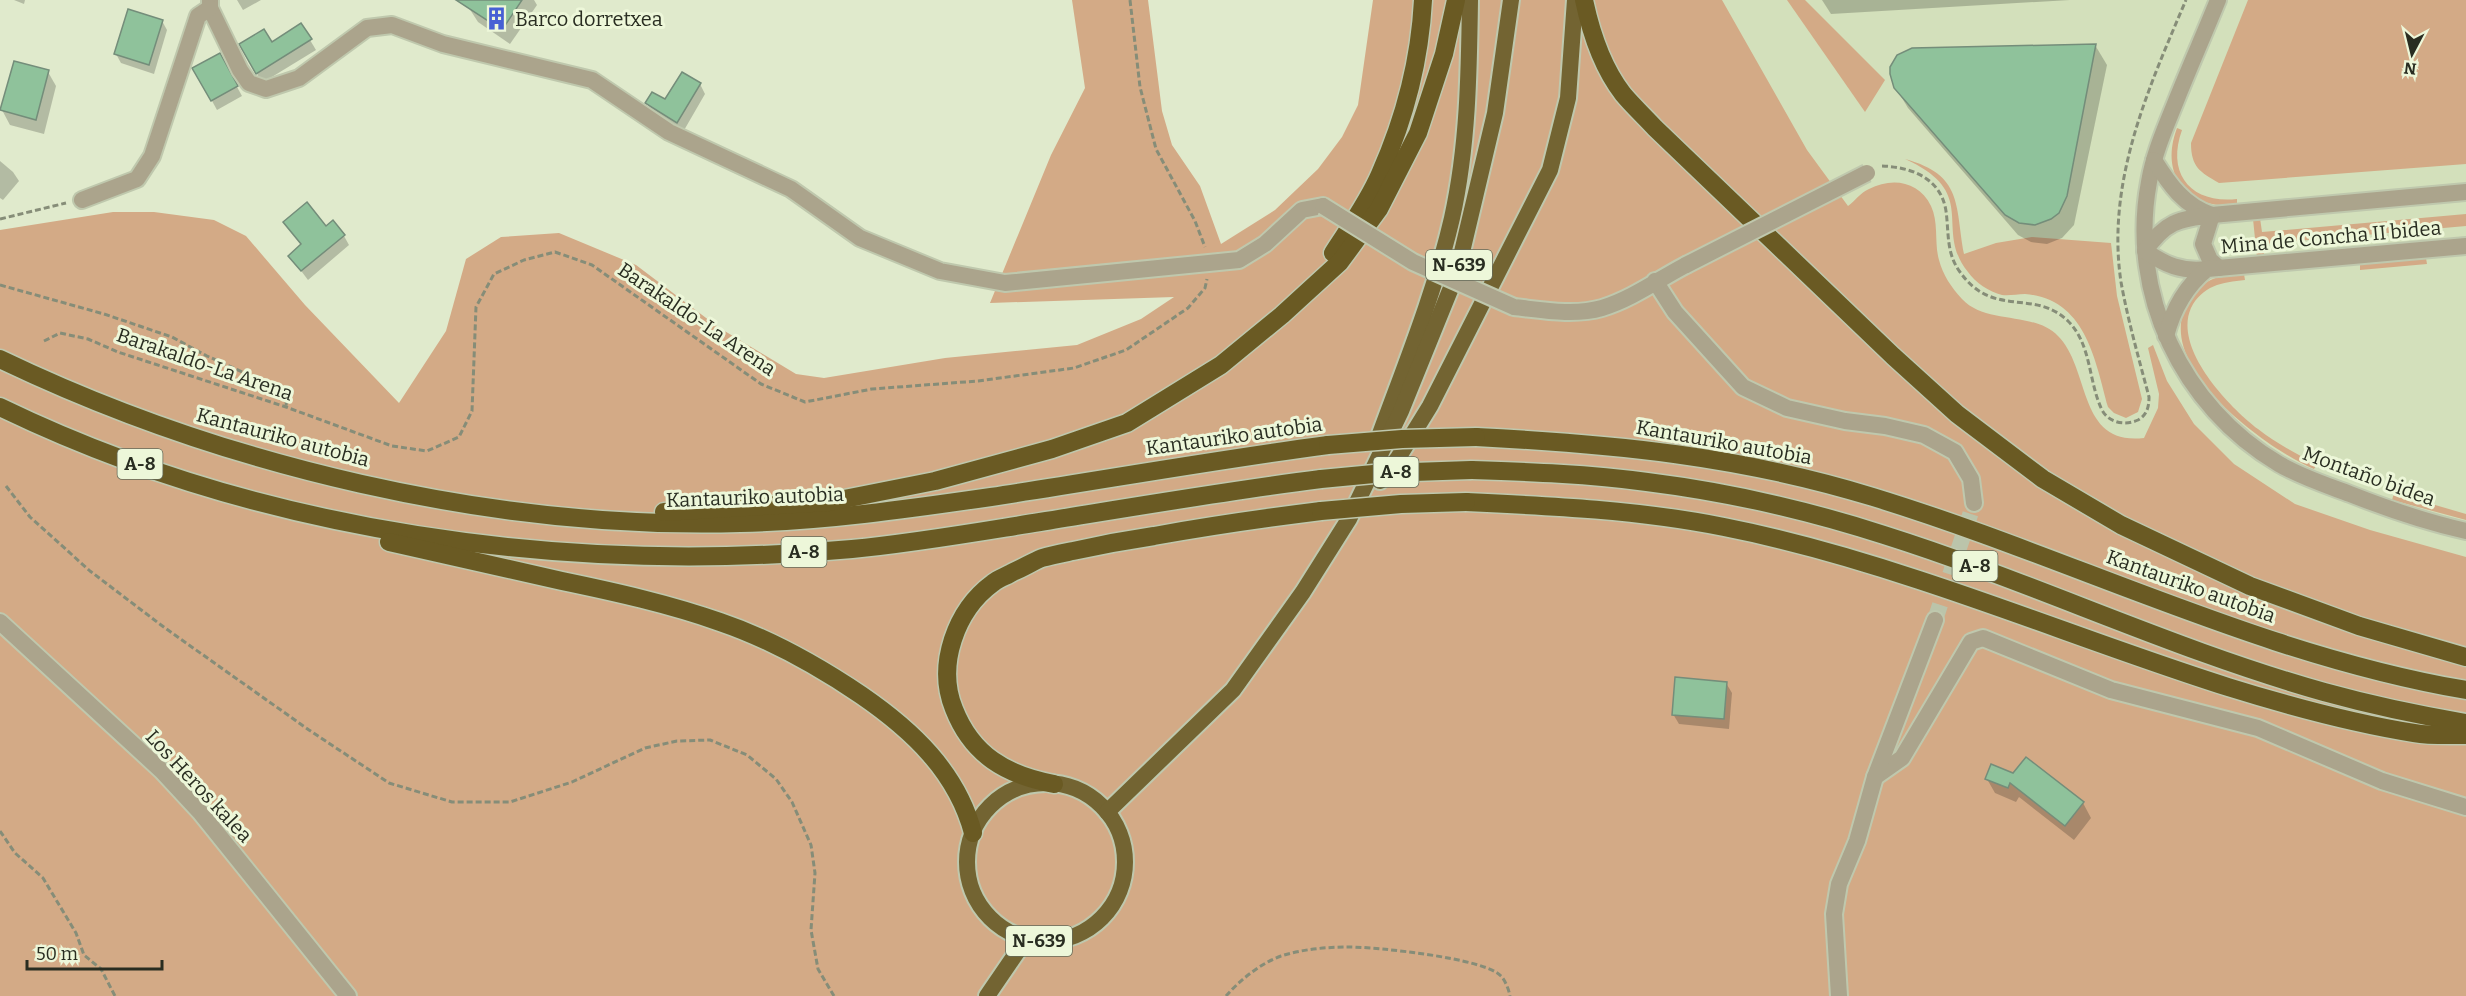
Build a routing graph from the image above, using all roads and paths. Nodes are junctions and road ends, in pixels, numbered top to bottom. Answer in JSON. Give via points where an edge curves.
{"nodes":[{"id":1,"x":1130,"y":0,"type":"edge"},
{"id":2,"x":1423,"y":0,"type":"edge"},
{"id":3,"x":1456,"y":0,"type":"edge"},
{"id":4,"x":1470,"y":0,"type":"edge"},
{"id":5,"x":1511,"y":0,"type":"edge"},
{"id":6,"x":1575,"y":0,"type":"edge"},
{"id":7,"x":1584,"y":0,"type":"edge"},
{"id":8,"x":2186,"y":0,"type":"edge"},
{"id":9,"x":2218,"y":0,"type":"edge"},
{"id":10,"x":210,"y":4,"type":"edge"},
{"id":11,"x":2154,"y":159,"type":"junction"},
{"id":12,"x":1867,"y":172,"type":"joint"},
{"id":13,"x":2466,"y":192,"type":"edge"},
{"id":14,"x":82,"y":200,"type":"joint"},
{"id":15,"x":2212,"y":215,"type":"junction"},
{"id":16,"x":0,"y":219,"type":"edge"},
{"id":17,"x":2466,"y":246,"type":"edge"},
{"id":18,"x":2145,"y":251,"type":"junction"},
{"id":19,"x":1210,"y":263,"type":"junction"},
{"id":20,"x":2213,"y":269,"type":"junction"},
{"id":21,"x":1655,"y":281,"type":"junction"},
{"id":22,"x":0,"y":285,"type":"edge"},
{"id":23,"x":1282,"y":315,"type":"junction"},
{"id":24,"x":2166,"y":336,"type":"junction"},
{"id":25,"x":44,"y":342,"type":"dead end"},
{"id":26,"x":0,"y":359,"type":"edge"},
{"id":27,"x":0,"y":407,"type":"edge"},
{"id":28,"x":286,"y":407,"type":"junction"},
{"id":29,"x":6,"y":486,"type":"dead end"},
{"id":30,"x":1974,"y":502,"type":"tunnel mouth"},
{"id":31,"x":285,"y":508,"type":"junction"},
{"id":32,"x":578,"y":518,"type":"junction"},
{"id":33,"x":1349,"y":519,"type":"junction"},
{"id":34,"x":2466,"y":531,"type":"edge"},
{"id":35,"x":1935,"y":620,"type":"tunnel mouth"},
{"id":36,"x":0,"y":622,"type":"edge"},
{"id":37,"x":2466,"y":657,"type":"edge"},
{"id":38,"x":2466,"y":690,"type":"edge"},
{"id":39,"x":2466,"y":723,"type":"edge"},
{"id":40,"x":2466,"y":735,"type":"edge"},
{"id":41,"x":1875,"y":777,"type":"junction"},
{"id":42,"x":1054,"y":784,"type":"junction"},
{"id":43,"x":2466,"y":807,"type":"edge"},
{"id":44,"x":1107,"y":812,"type":"junction"},
{"id":45,"x":0,"y":831,"type":"edge"},
{"id":46,"x":973,"y":833,"type":"junction"},
{"id":47,"x":1026,"y":939,"type":"junction"},
{"id":48,"x":115,"y":996,"type":"edge"},
{"id":49,"x":348,"y":996,"type":"edge"},
{"id":50,"x":834,"y":996,"type":"edge"},
{"id":51,"x":987,"y":996,"type":"edge"},
{"id":52,"x":1226,"y":996,"type":"edge"},
{"id":53,"x":1510,"y":996,"type":"edge"},
{"id":54,"x":1839,"y":996,"type":"edge"}],
"edges":[{"from":1,"to":19,"type":"path","via":[[1140,87],[1156,149],[1195,221]]},
{"from":2,"to":23,"type":"highway","via":[[1421,33],[1408,97],[1380,175],[1333,254]]},
{"from":3,"to":23,"type":"highway","via":[[1444,54],[1418,133],[1379,209],[1340,262]]},
{"from":4,"to":33,"type":"highway","via":[[1469,97],[1452,218],[1428,301]]},
{"from":5,"to":33,"type":"highway","number":"N-639","via":[[1495,113],[1457,273],[1401,411]]},
{"from":6,"to":33,"type":"highway","via":[[1569,98],[1550,170],[1430,406],[1398,458]]},
{"from":7,"to":37,"type":"highway","via":[[1604,62],[1623,94],[1655,128],[1957,414],[2043,479],[2121,525],[2250,586],[2359,626]]},
{"from":8,"to":12,"type":"path","via":[[2143,106],[2124,171],[2120,200],[2121,279],[2149,397],[2149,408],[2141,418],[2130,423],[2108,418],[2078,333],[2067,321],[2051,309],[1995,300],[1971,285],[1959,271],[1947,242],[1944,201],[1927,177],[1898,166],[1880,166]]},
{"from":9,"to":11,"type":"street","name":"Montaño bidea"},
{"from":10,"to":14,"type":"street","via":[[198,16],[158,145],[137,179]]},
{"from":10,"to":19,"type":"street","via":[[249,83],[266,89],[299,78],[368,28],[392,25],[443,44],[592,80],[669,132],[790,189],[860,238],[940,271],[1005,283]]},
{"from":11,"to":15,"type":"street","name":"Mina de Concha II bidea","via":[[2182,199]]},
{"from":11,"to":18,"type":"street","name":"Montaño bidea","via":[[2145,204]]},
{"from":12,"to":21,"type":"street","bridge":true},
{"from":13,"to":15,"type":"street","name":"Mina de Concha II bidea"},
{"from":14,"to":16,"type":"path"},
{"from":15,"to":18,"type":"street","via":[[2170,224]]},
{"from":15,"to":20,"type":"street","via":[[2203,244]]},
{"from":17,"to":20,"type":"street","name":"Mina de Concha II bidea"},
{"from":18,"to":20,"type":"street","via":[[2177,269]]},
{"from":18,"to":24,"type":"street","name":"Montaño bidea","via":[[2155,305]]},
{"from":19,"to":21,"type":"street","bridge":true,"via":[[1239,260],[1264,244],[1302,210],[1323,206],[1413,262],[1514,307],[1560,312],[1601,308]]},
{"from":19,"to":28,"type":"path","name":"Barakaldo-La Arena","via":[[1205,288],[1188,308],[1116,354],[1074,368],[978,381],[872,389],[806,402],[761,384],[592,266],[555,252],[494,274],[476,307],[472,411],[459,436],[427,451],[392,446]]},
{"from":20,"to":24,"type":"street","name":"Mina de Concha II bidea","via":[[2180,298]]},
{"from":21,"to":30,"type":"street","via":[[1675,312],[1743,387],[1788,408],[1924,435],[1955,452],[1971,479]]},
{"from":22,"to":28,"type":"path","via":[[172,338],[287,392]]},
{"from":23,"to":32,"type":"highway","via":[[1221,365],[1127,423],[1052,449],[935,481],[829,502]]},
{"from":24,"to":34,"type":"street","name":"Montaño bidea","via":[[2193,385],[2213,410],[2234,432],[2272,459],[2311,480]]},
{"from":25,"to":28,"type":"path","name":"Barakaldo-La Arena","via":[[60,333],[88,339]]},
{"from":26,"to":32,"type":"highway","name":"Kantauriko autobia","number":"A-8","via":[[101,404],[264,459],[407,492]]},
{"from":27,"to":31,"type":"highway","number":"A-8","via":[[128,460]]},
{"from":29,"to":50,"type":"path","via":[[30,517],[90,571],[261,696],[389,783],[452,802],[510,802],[573,782],[645,748],[677,741],[710,740],[747,755],[776,780],[792,802],[811,845],[815,873],[811,930],[818,969]]},
{"from":31,"to":39,"type":"highway","number":"A-8","bridge":true,"via":[[396,532],[510,548],[616,555],[741,555],[946,537],[1321,478],[1471,470],[1566,474],[1647,482],[1795,509],[1957,559],[2228,661],[2324,692]]},
{"from":31,"to":46,"type":"highway","via":[[332,530],[639,597],[770,642],[832,676],[889,714],[951,779]]},
{"from":32,"to":38,"type":"highway","name":"Kantauriko autobia","number":"A-8","bridge":true,"via":[[741,524],[837,517],[1328,445],[1476,437],[1585,443],[1729,462],[1873,497],[2259,636],[2353,665]]},
{"from":33,"to":44,"type":"highway","number":"N-639","via":[[1233,690]]},
{"from":35,"to":41,"type":"street"},
{"from":36,"to":49,"type":"street","name":"Los Heros kalea","via":[[162,771]]},
{"from":40,"to":42,"type":"highway","bridge":true,"via":[[2416,733],[2267,699],[1908,576],[1830,552],[1724,527],[1557,506],[1401,504],[1321,511],[1109,543],[1042,558],[993,582],[972,603],[954,635],[947,684],[952,705],[971,742],[995,764],[1027,779]]},
{"from":41,"to":43,"type":"street","via":[[1902,758],[1971,642],[1983,638],[2111,690],[2258,728],[2382,782]]},
{"from":41,"to":54,"type":"street","via":[[1857,840],[1839,884],[1834,914]]},
{"from":42,"to":44,"type":"highway","number":"N-639","via":[[1083,793]]},
{"from":42,"to":46,"type":"highway","number":"N-639","via":[[1030,785],[1007,794],[988,808]]},
{"from":44,"to":47,"type":"highway","number":"N-639","via":[[1122,838],[1125,861],[1123,884],[1109,911],[1086,931],[1071,937],[1049,941]]},
{"from":45,"to":48,"type":"path","via":[[15,853],[43,878],[76,933],[84,955],[101,969]]},
{"from":46,"to":47,"type":"highway","number":"N-639","via":[[967,862],[979,904],[999,926]]},
{"from":47,"to":51,"type":"highway","number":"N-639"},
{"from":52,"to":53,"type":"path","via":[[1249,975],[1280,956],[1315,948],[1351,947],[1475,963],[1500,974]]}]}
